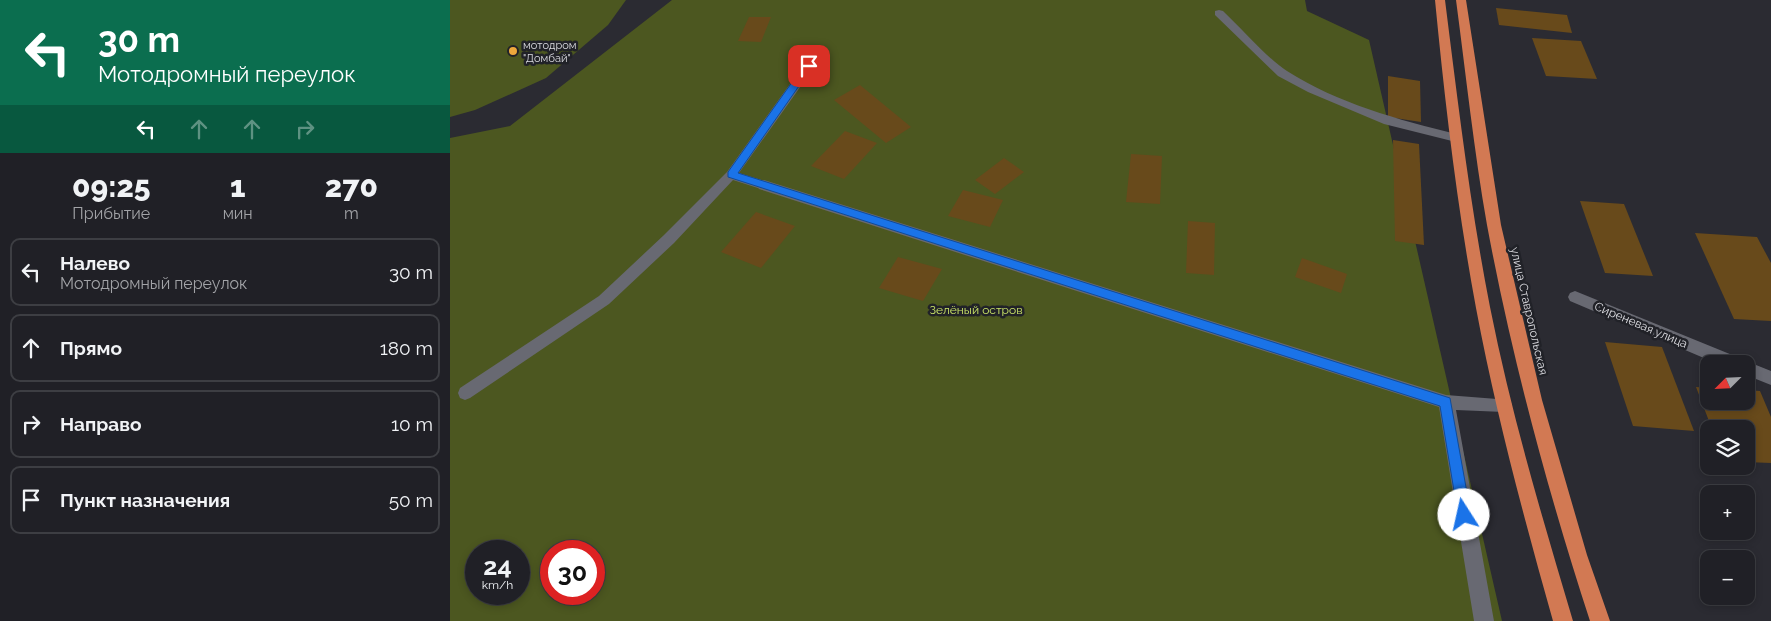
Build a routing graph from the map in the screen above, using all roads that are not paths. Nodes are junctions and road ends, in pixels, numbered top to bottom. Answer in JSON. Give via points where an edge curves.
{"nodes":[{"id":1,"x":1440,"y":0,"type":"edge"},
{"id":2,"x":1460,"y":0,"type":"edge"},
{"id":3,"x":1219,"y":13,"type":"dead end"},
{"id":4,"x":809,"y":66,"type":"dead end"},
{"id":5,"x":1456,"y":138,"type":"junction"},
{"id":6,"x":731,"y":175,"type":"junction"},
{"id":7,"x":764,"y":184,"type":"joint"},
{"id":8,"x":1575,"y":297,"type":"dead end"},
{"id":9,"x":1714,"y":355,"type":"edge"},
{"id":10,"x":1755,"y":372,"type":"edge"},
{"id":11,"x":1771,"y":378,"type":"edge"},
{"id":12,"x":465,"y":393,"type":"dead end"},
{"id":13,"x":1446,"y":402,"type":"junction"},
{"id":14,"x":1504,"y":405,"type":"junction"},
{"id":15,"x":1484,"y":621,"type":"edge"},
{"id":16,"x":1563,"y":621,"type":"edge"},
{"id":17,"x":1600,"y":621,"type":"edge"}],
"edges":[{"from":1,"to":5,"type":"highway"},
{"from":2,"to":17,"type":"highway","name":"улица Ставропольская","via":[[1494,225],[1532,391]]},
{"from":3,"to":5,"type":"lane","via":[[1282,73],[1304,85],[1388,121]]},
{"from":4,"to":6,"type":"lane"},
{"from":5,"to":14,"type":"highway","via":[[1468,224]]},
{"from":6,"to":7,"type":"lane"},
{"from":6,"to":12,"type":"lane","via":[[670,239],[604,300]]},
{"from":7,"to":13,"type":"street"},
{"from":8,"to":9,"type":"street","name":"Сиреневая улица"},
{"from":10,"to":11,"type":"street"},
{"from":13,"to":14,"type":"street"},
{"from":13,"to":15,"type":"street"},
{"from":14,"to":16,"type":"highway"}]}
